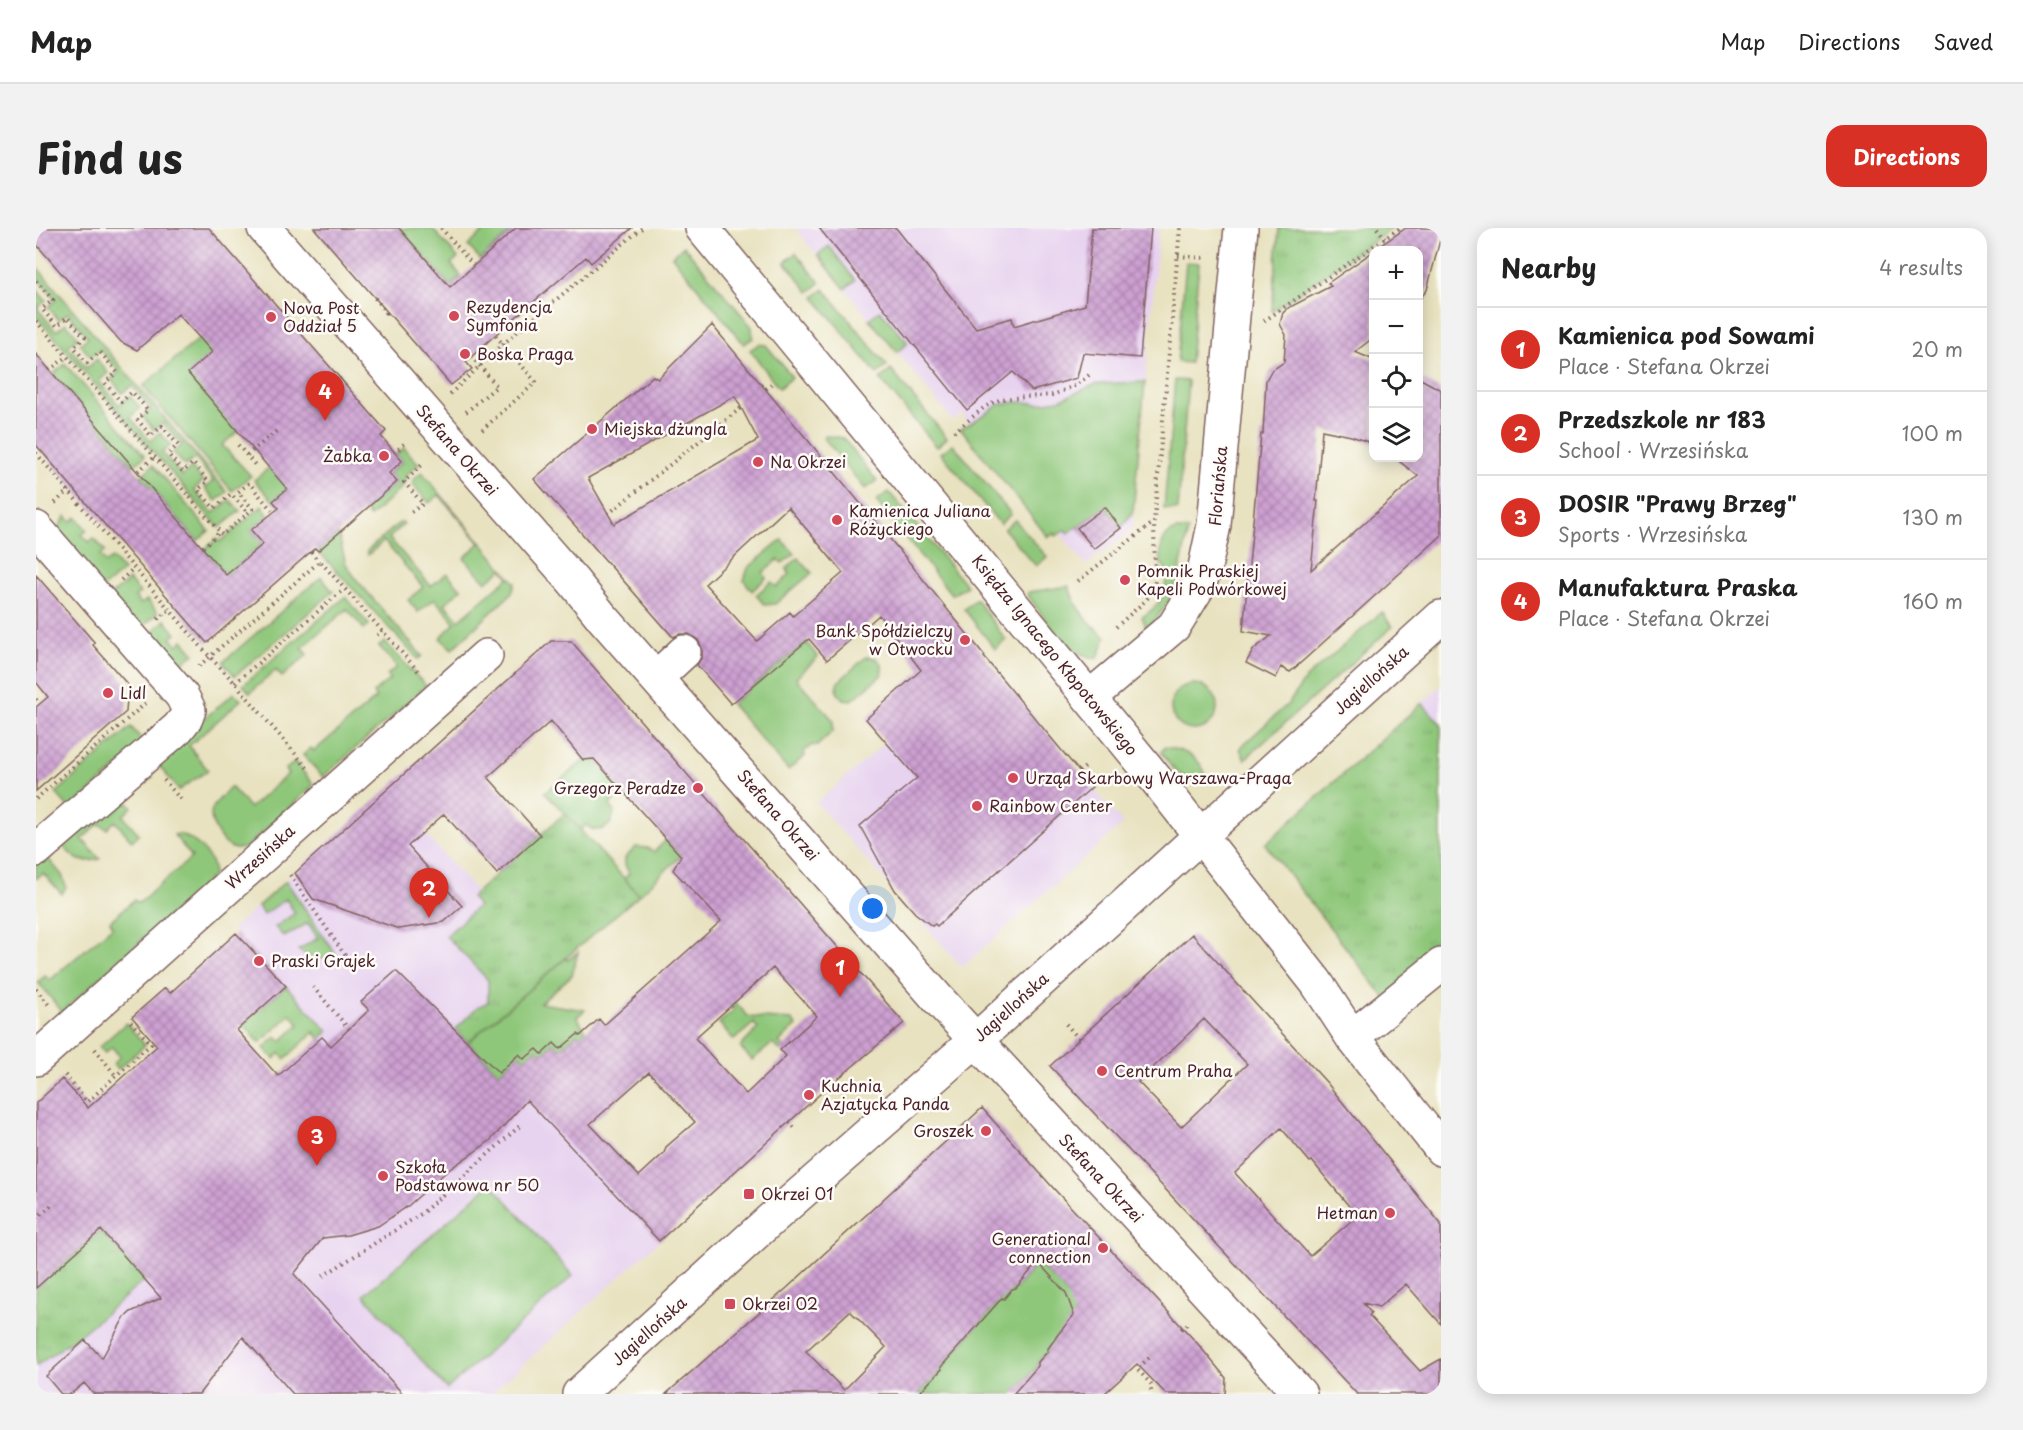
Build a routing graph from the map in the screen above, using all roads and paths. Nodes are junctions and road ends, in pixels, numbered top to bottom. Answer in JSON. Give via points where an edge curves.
{"nodes":[{"id":1,"x":264,"y":228,"type":"edge"},
{"id":2,"x":441,"y":228,"type":"edge"},
{"id":3,"x":642,"y":228,"type":"edge"},
{"id":4,"x":702,"y":228,"type":"edge"},
{"id":5,"x":1180,"y":228,"type":"edge"},
{"id":6,"x":1241,"y":228,"type":"edge"},
{"id":7,"x":1377,"y":228,"type":"edge"},
{"id":8,"x":1400,"y":228,"type":"edge"},
{"id":9,"x":1385,"y":238,"type":"junction"},
{"id":10,"x":1178,"y":256,"type":"junction"},
{"id":11,"x":1206,"y":258,"type":"dead end"},
{"id":12,"x":473,"y":265,"type":"dead end"},
{"id":13,"x":36,"y":280,"type":"edge"},
{"id":14,"x":375,"y":298,"type":"dead end"},
{"id":15,"x":386,"y":313,"type":"dead end"},
{"id":16,"x":36,"y":321,"type":"edge"},
{"id":17,"x":1264,"y":321,"type":"dead end"},
{"id":18,"x":495,"y":335,"type":"dead end"},
{"id":19,"x":503,"y":344,"type":"junction"},
{"id":20,"x":471,"y":356,"type":"dead end"},
{"id":21,"x":67,"y":357,"type":"junction"},
{"id":22,"x":480,"y":367,"type":"junction"},
{"id":23,"x":50,"y":370,"type":"dead end"},
{"id":24,"x":1089,"y":375,"type":"dead end"},
{"id":25,"x":771,"y":384,"type":"dead end"},
{"id":26,"x":766,"y":389,"type":"dead end"},
{"id":27,"x":450,"y":394,"type":"dead end"},
{"id":28,"x":741,"y":408,"type":"dead end"},
{"id":29,"x":468,"y":410,"type":"dead end"},
{"id":30,"x":279,"y":429,"type":"dead end"},
{"id":31,"x":954,"y":432,"type":"dead end"},
{"id":32,"x":479,"y":433,"type":"dead end"},
{"id":33,"x":404,"y":444,"type":"dead end"},
{"id":34,"x":238,"y":445,"type":"dead end"},
{"id":35,"x":36,"y":453,"type":"edge"},
{"id":36,"x":394,"y":453,"type":"dead end"},
{"id":37,"x":247,"y":455,"type":"junction"},
{"id":38,"x":155,"y":457,"type":"junction"},
{"id":39,"x":255,"y":465,"type":"dead end"},
{"id":40,"x":422,"y":465,"type":"dead end"},
{"id":41,"x":138,"y":471,"type":"dead end"},
{"id":42,"x":411,"y":512,"type":"dead end"},
{"id":43,"x":248,"y":513,"type":"junction"},
{"id":44,"x":274,"y":513,"type":"dead end"},
{"id":45,"x":608,"y":514,"type":"dead end"},
{"id":46,"x":1155,"y":521,"type":"junction"},
{"id":47,"x":36,"y":528,"type":"edge"},
{"id":48,"x":220,"y":532,"type":"junction"},
{"id":49,"x":203,"y":547,"type":"dead end"},
{"id":50,"x":311,"y":552,"type":"dead end"},
{"id":51,"x":319,"y":562,"type":"junction"},
{"id":52,"x":1078,"y":581,"type":"dead end"},
{"id":53,"x":344,"y":588,"type":"junction"},
{"id":54,"x":1441,"y":617,"type":"edge"},
{"id":55,"x":1116,"y":627,"type":"dead end"},
{"id":56,"x":382,"y":631,"type":"junction"},
{"id":57,"x":377,"y":635,"type":"dead end"},
{"id":58,"x":684,"y":652,"type":"dead end"},
{"id":59,"x":486,"y":656,"type":"dead end"},
{"id":60,"x":210,"y":657,"type":"junction"},
{"id":61,"x":657,"y":677,"type":"junction"},
{"id":62,"x":425,"y":678,"type":"dead end"},
{"id":63,"x":235,"y":683,"type":"junction"},
{"id":64,"x":174,"y":687,"type":"junction"},
{"id":65,"x":1090,"y":698,"type":"junction"},
{"id":66,"x":1085,"y":767,"type":"dead end"},
{"id":67,"x":1079,"y":772,"type":"dead end"},
{"id":68,"x":330,"y":795,"type":"junction"},
{"id":69,"x":36,"y":799,"type":"edge"},
{"id":70,"x":1200,"y":835,"type":"junction"},
{"id":71,"x":36,"y":850,"type":"edge"},
{"id":72,"x":287,"y":872,"type":"dead end"},
{"id":73,"x":351,"y":964,"type":"dead end"},
{"id":74,"x":1441,"y":965,"type":"edge"},
{"id":75,"x":313,"y":987,"type":"dead end"},
{"id":76,"x":126,"y":1016,"type":"dead end"},
{"id":77,"x":1066,"y":1024,"type":"dead end"},
{"id":78,"x":349,"y":1029,"type":"dead end"},
{"id":79,"x":1352,"y":1036,"type":"junction"},
{"id":80,"x":1079,"y":1039,"type":"dead end"},
{"id":81,"x":976,"y":1040,"type":"junction"},
{"id":82,"x":92,"y":1046,"type":"dead end"},
{"id":83,"x":50,"y":1066,"type":"edge"},
{"id":84,"x":116,"y":1076,"type":"junction"},
{"id":85,"x":789,"y":1122,"type":"dead end"},
{"id":86,"x":522,"y":1124,"type":"dead end"},
{"id":87,"x":795,"y":1128,"type":"dead end"},
{"id":88,"x":1441,"y":1149,"type":"edge"},
{"id":89,"x":52,"y":1204,"type":"dead end"},
{"id":90,"x":36,"y":1218,"type":"edge"},
{"id":91,"x":323,"y":1276,"type":"dead end"},
{"id":92,"x":1187,"y":1324,"type":"dead end"},
{"id":93,"x":1181,"y":1329,"type":"dead end"},
{"id":94,"x":1149,"y":1358,"type":"dead end"},
{"id":95,"x":579,"y":1394,"type":"edge"},
{"id":96,"x":1151,"y":1394,"type":"edge"},
{"id":97,"x":1300,"y":1394,"type":"edge"}],
"edges":[{"from":1,"to":61,"type":"street","name":"Stefana Okrzei"},
{"from":2,"to":12,"type":"path"},
{"from":3,"to":19,"type":"path"},
{"from":4,"to":65,"type":"street","name":"Księdza Ignacego Kłopotowskiego"},
{"from":5,"to":10,"type":"path"},
{"from":6,"to":65,"type":"street","name":"Floriańska","via":[[1214,525],[1204,572],[1174,626]]},
{"from":7,"to":9,"type":"path"},
{"from":8,"to":9,"type":"path"},
{"from":9,"to":17,"type":"path"},
{"from":10,"to":11,"type":"path"},
{"from":10,"to":46,"type":"path"},
{"from":13,"to":43,"type":"path","via":[[53,300],[42,309],[57,326],[67,317],[85,338],[74,347],[87,363],[99,352],[117,372],[105,383],[121,402],[132,392],[148,410],[137,419],[151,436],[162,426],[178,445],[168,454],[183,472],[193,463],[208,481],[198,490],[214,508],[231,494]]},
{"from":14,"to":15,"type":"path"},
{"from":16,"to":21,"type":"path"},
{"from":18,"to":19,"type":"path"},
{"from":19,"to":22,"type":"path"},
{"from":19,"to":32,"type":"path","via":[[536,382]]},
{"from":20,"to":22,"type":"path"},
{"from":21,"to":23,"type":"path"},
{"from":21,"to":38,"type":"path"},
{"from":22,"to":27,"type":"path"},
{"from":22,"to":29,"type":"path","via":[[497,386]]},
{"from":24,"to":31,"type":"path","via":[[1077,385],[1052,395],[1001,399]]},
{"from":25,"to":26,"type":"path"},
{"from":28,"to":45,"type":"path"},
{"from":30,"to":37,"type":"path"},
{"from":33,"to":36,"type":"path"},
{"from":34,"to":37,"type":"path"},
{"from":35,"to":60,"type":"path"},
{"from":37,"to":39,"type":"path"},
{"from":38,"to":41,"type":"path"},
{"from":38,"to":48,"type":"path"},
{"from":40,"to":42,"type":"path","via":[[404,482],[423,504]]},
{"from":43,"to":44,"type":"path","via":[[253,509],[238,492],[249,483]]},
{"from":43,"to":48,"type":"path","via":[[222,535]]},
{"from":46,"to":52,"type":"path"},
{"from":46,"to":55,"type":"path","via":[[1154,588]]},
{"from":47,"to":64,"type":"street"},
{"from":48,"to":49,"type":"path"},
{"from":50,"to":51,"type":"path"},
{"from":51,"to":53,"type":"path"},
{"from":51,"to":60,"type":"path"},
{"from":53,"to":56,"type":"path"},
{"from":53,"to":63,"type":"path"},
{"from":54,"to":70,"type":"street","name":"Jagiellońska"},
{"from":56,"to":57,"type":"path"},
{"from":56,"to":62,"type":"path"},
{"from":58,"to":61,"type":"street"},
{"from":59,"to":68,"type":"street","name":"Wrzesińska"},
{"from":60,"to":63,"type":"path"},
{"from":60,"to":64,"type":"path"},
{"from":61,"to":81,"type":"street","name":"Stefana Okrzei"},
{"from":63,"to":68,"type":"path"},
{"from":64,"to":69,"type":"path","via":[[163,697],[152,699]]},
{"from":64,"to":71,"type":"street","via":[[189,710],[178,728]]},
{"from":65,"to":70,"type":"street","name":"Księdza Ignacego Kłopotowskiego"},
{"from":66,"to":67,"type":"path"},
{"from":68,"to":83,"type":"street","name":"Wrzesińska"},
{"from":70,"to":79,"type":"street","name":"Księdza Ignacego Kłopotowskiego","via":[[1316,981]]},
{"from":70,"to":81,"type":"street","name":"Jagiellońska"},
{"from":72,"to":73,"type":"path"},
{"from":74,"to":79,"type":"street"},
{"from":75,"to":78,"type":"path"},
{"from":76,"to":84,"type":"path","via":[[151,1044]]},
{"from":77,"to":80,"type":"path"},
{"from":79,"to":88,"type":"street","name":"Księdza Ignacego Kłopotowskiego"},
{"from":81,"to":95,"type":"street","name":"Jagiellońska"},
{"from":81,"to":97,"type":"street","name":"Stefana Okrzei"},
{"from":82,"to":84,"type":"path"},
{"from":83,"to":84,"type":"path","via":[[87,1102]]},
{"from":85,"to":87,"type":"path"},
{"from":86,"to":91,"type":"path","via":[[421,1214]]},
{"from":89,"to":90,"type":"path"},
{"from":92,"to":93,"type":"path"},
{"from":94,"to":96,"type":"path","via":[[1137,1368],[1151,1384]]}]}
